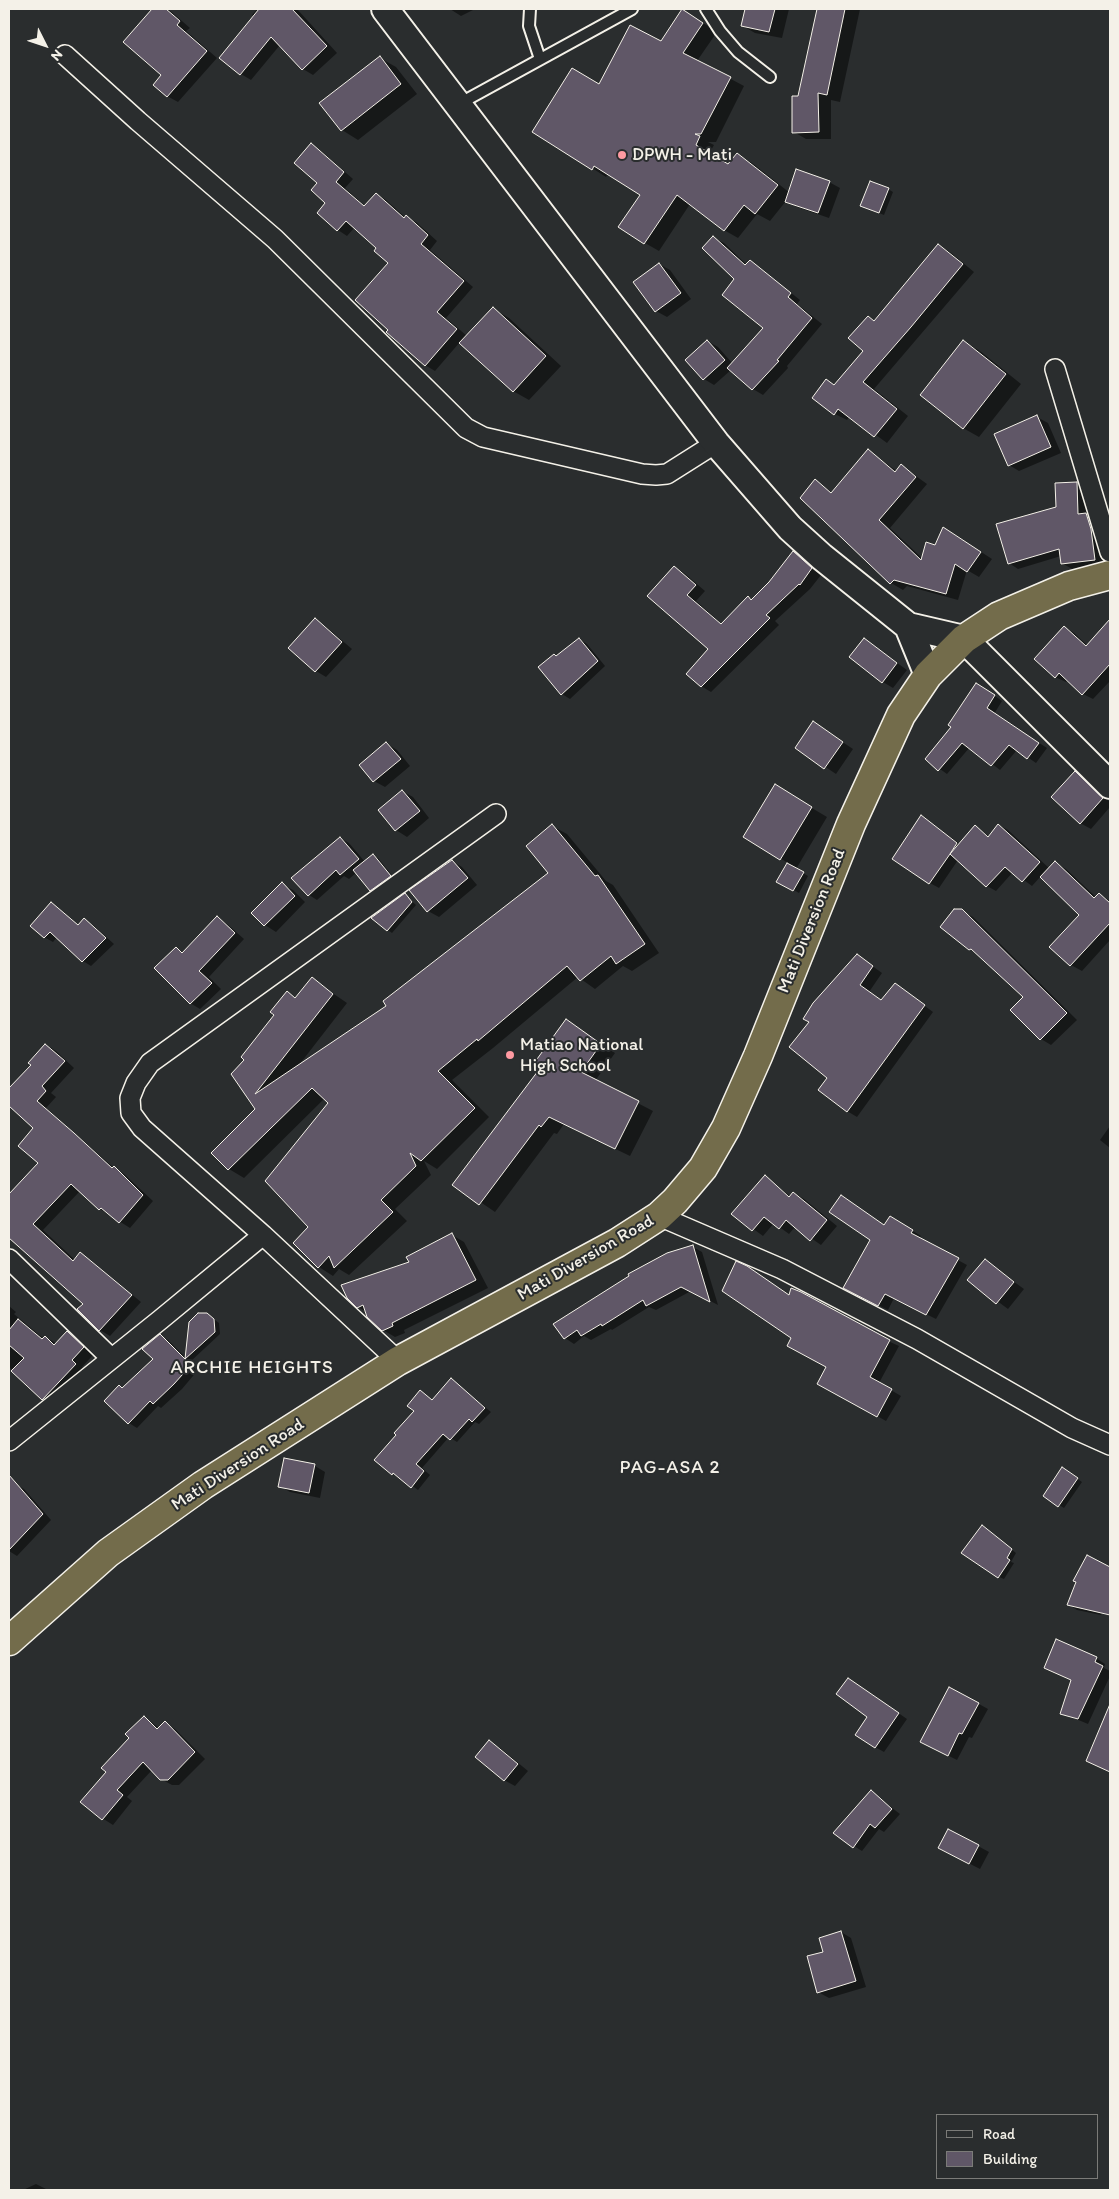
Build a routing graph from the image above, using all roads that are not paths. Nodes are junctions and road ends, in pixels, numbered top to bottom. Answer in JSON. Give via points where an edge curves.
{"nodes":[{"id":1,"x":385,"y":9,"type":"edge"},
{"id":2,"x":530,"y":9,"type":"edge"},
{"id":3,"x":632,"y":9,"type":"edge"},
{"id":4,"x":706,"y":9,"type":"edge"},
{"id":5,"x":65,"y":55,"type":"dead end"},
{"id":6,"x":540,"y":59,"type":"junction"},
{"id":7,"x":770,"y":77,"type":"dead end"},
{"id":8,"x":458,"y":105,"type":"junction"},
{"id":9,"x":1055,"y":369,"type":"dead end"},
{"id":10,"x":716,"y":443,"type":"junction"},
{"id":11,"x":1110,"y":552,"type":"edge"},
{"id":12,"x":1110,"y":575,"type":"edge"},
{"id":13,"x":908,"y":626,"type":"junction"},
{"id":14,"x":964,"y":639,"type":"junction"},
{"id":15,"x":928,"y":675,"type":"junction"},
{"id":16,"x":1110,"y":785,"type":"edge"},
{"id":17,"x":496,"y":814,"type":"dead end"},
{"id":18,"x":659,"y":1216,"type":"junction"},
{"id":19,"x":263,"y":1235,"type":"junction"},
{"id":20,"x":9,"y":1259,"type":"edge"},
{"id":21,"x":111,"y":1358,"type":"junction"},
{"id":22,"x":398,"y":1361,"type":"junction"},
{"id":23,"x":9,"y":1441,"type":"edge"},
{"id":24,"x":1110,"y":1445,"type":"edge"},
{"id":25,"x":9,"y":1641,"type":"edge"}],
"edges":[{"from":1,"to":8,"type":"street"},
{"from":2,"to":6,"type":"lane","via":[[529,26]]},
{"from":3,"to":6,"type":"lane"},
{"from":4,"to":7,"type":"lane","via":[[738,52]]},
{"from":5,"to":10,"type":"street","via":[[275,239],[466,428],[483,437],[656,475],[667,474]]},
{"from":6,"to":8,"type":"lane"},
{"from":8,"to":10,"type":"street"},
{"from":9,"to":11,"type":"street"},
{"from":10,"to":13,"type":"street","via":[[790,528]]},
{"from":12,"to":14,"type":"highway","name":"Mati Diversion Road","via":[[1069,586],[999,616]]},
{"from":13,"to":14,"type":"street"},
{"from":13,"to":15,"type":"street"},
{"from":14,"to":15,"type":"highway","name":"Mati Diversion Road"},
{"from":14,"to":16,"type":"street"},
{"from":15,"to":18,"type":"highway","name":"Mati Diversion Road","via":[[901,715],[855,815],[726,1128],[703,1168]]},
{"from":17,"to":19,"type":"street","via":[[150,1063],[136,1083],[130,1098],[131,1113],[142,1128]]},
{"from":18,"to":22,"type":"highway","name":"Mati Diversion Road","via":[[556,1277]]},
{"from":18,"to":24,"type":"street","via":[[782,1269],[917,1339],[1072,1428]]},
{"from":19,"to":21,"type":"street"},
{"from":19,"to":22,"type":"street"},
{"from":20,"to":21,"type":"street"},
{"from":21,"to":23,"type":"street"},
{"from":22,"to":25,"type":"highway","name":"Mati Diversion Road","via":[[195,1490],[108,1553]]}]}
